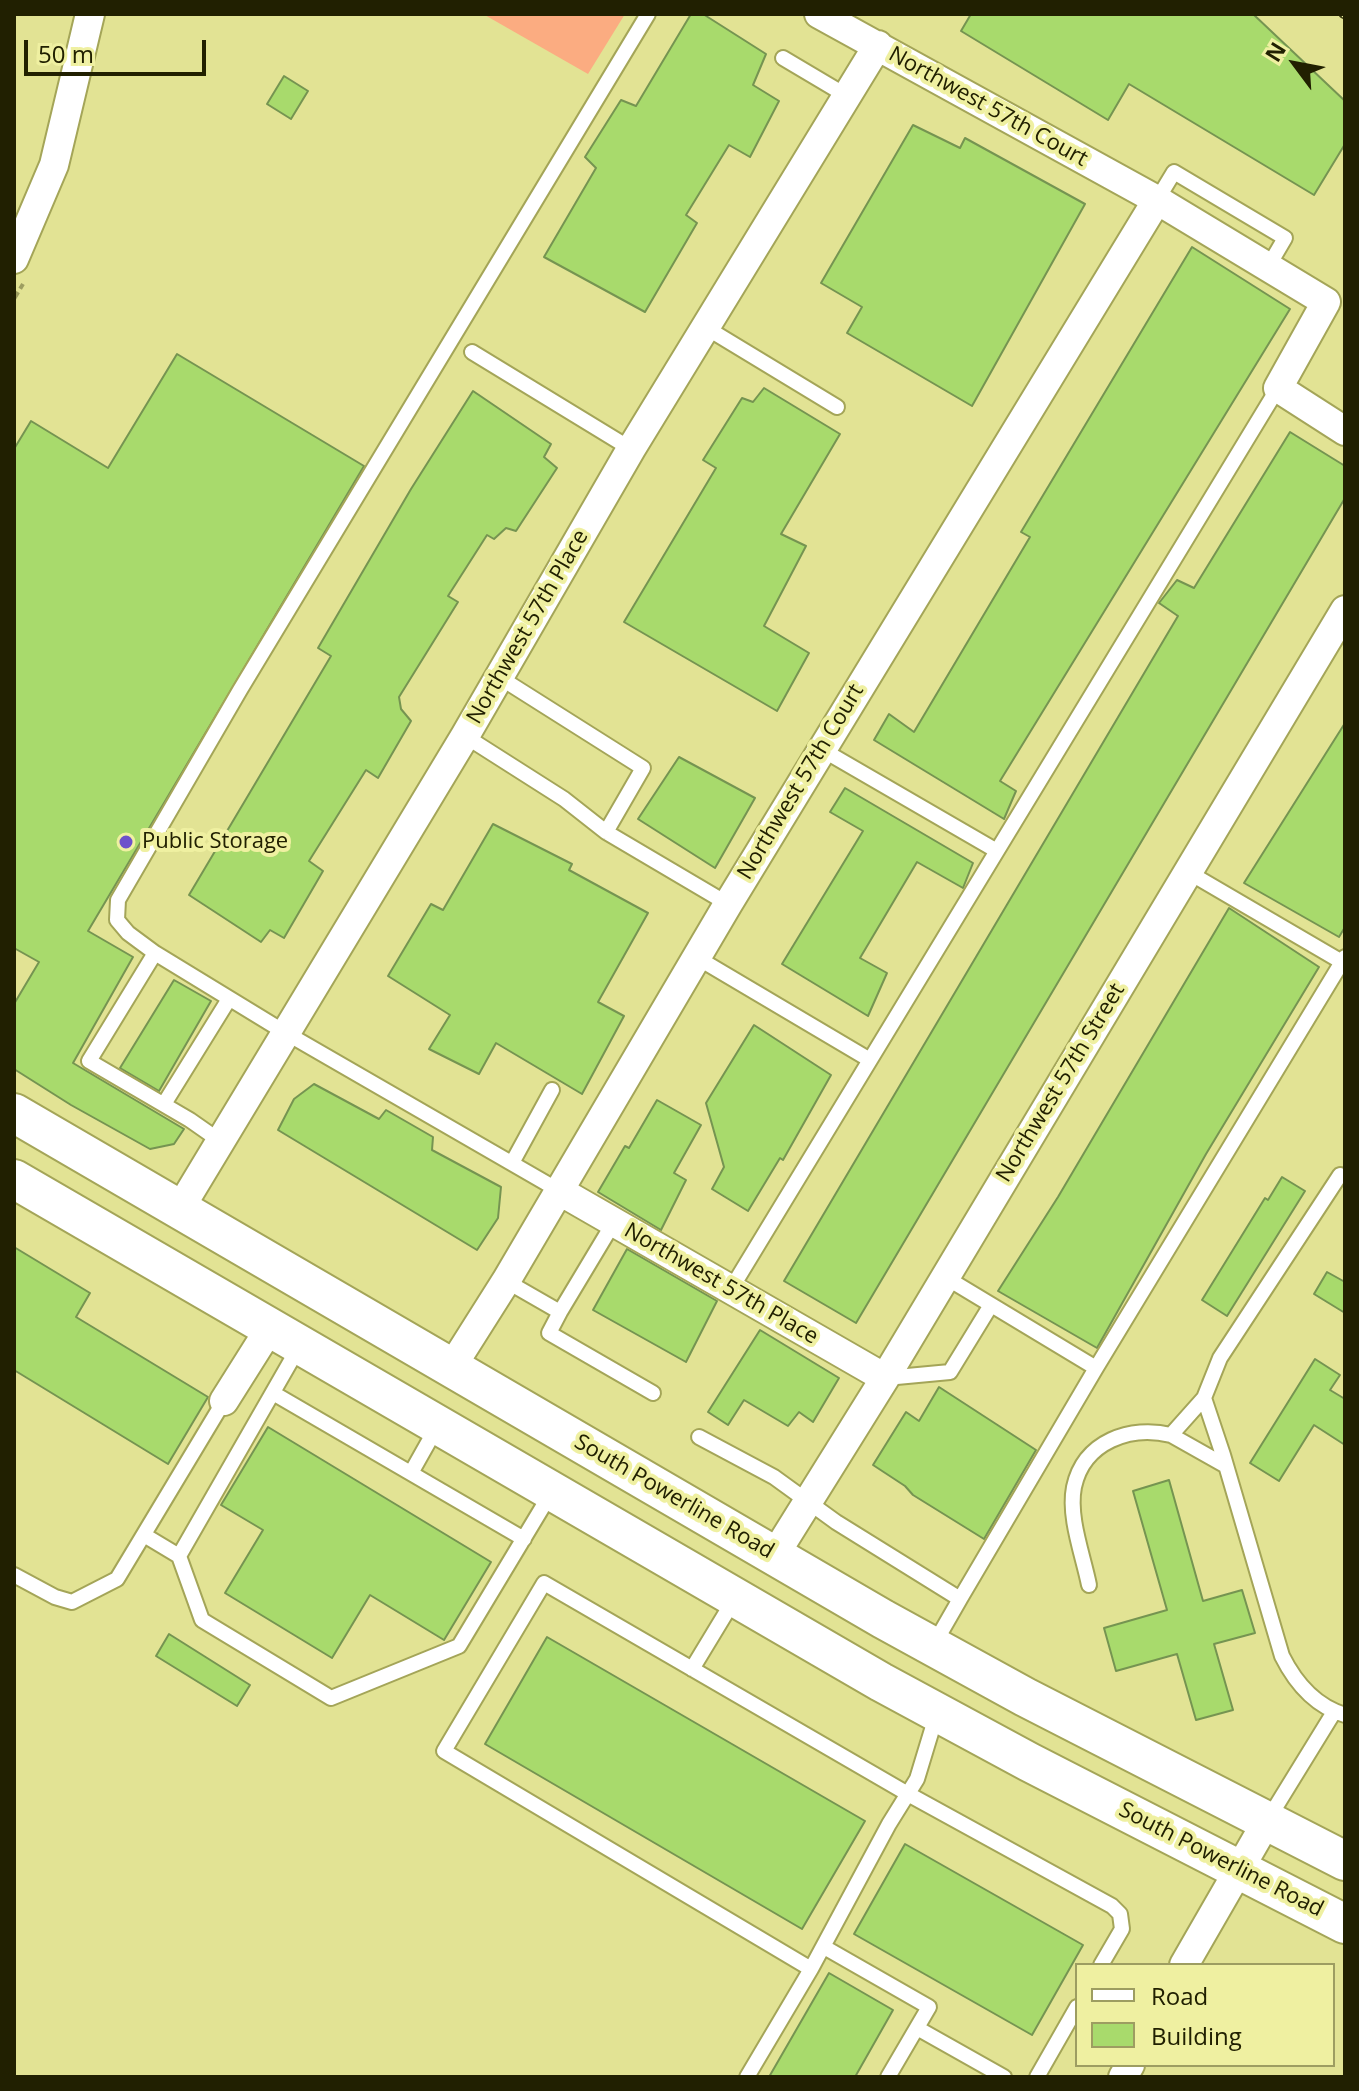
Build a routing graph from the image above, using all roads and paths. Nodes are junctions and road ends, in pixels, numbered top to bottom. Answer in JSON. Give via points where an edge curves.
{"nodes":[{"id":1,"x":90,"y":14,"type":"edge"},
{"id":2,"x":648,"y":14,"type":"edge"},
{"id":3,"x":819,"y":14,"type":"edge"},
{"id":4,"x":878,"y":45,"type":"junction"},
{"id":5,"x":783,"y":58,"type":"dead end"},
{"id":6,"x":847,"y":96,"type":"junction"},
{"id":7,"x":1157,"y":200,"type":"junction"},
{"id":8,"x":14,"y":259,"type":"edge"},
{"id":9,"x":705,"y":327,"type":"junction"},
{"id":10,"x":472,"y":352,"type":"dead end"},
{"id":11,"x":1278,"y":388,"type":"junction"},
{"id":12,"x":837,"y":407,"type":"dead end"},
{"id":13,"x":1345,"y":431,"type":"edge"},
{"id":14,"x":631,"y":449,"type":"junction"},
{"id":15,"x":1345,"y":610,"type":"edge"},
{"id":16,"x":499,"y":677,"type":"junction"},
{"id":17,"x":465,"y":736,"type":"junction"},
{"id":18,"x":821,"y":749,"type":"junction"},
{"id":19,"x":606,"y":832,"type":"junction"},
{"id":20,"x":997,"y":851,"type":"junction"},
{"id":21,"x":1188,"y":872,"type":"junction"},
{"id":22,"x":728,"y":904,"type":"junction"},
{"id":23,"x":155,"y":953,"type":"junction"},
{"id":24,"x":696,"y":957,"type":"junction"},
{"id":25,"x":1344,"y":959,"type":"edge"},
{"id":26,"x":229,"y":999,"type":"junction"},
{"id":27,"x":286,"y":1033,"type":"junction"},
{"id":28,"x":870,"y":1060,"type":"junction"},
{"id":29,"x":552,"y":1090,"type":"dead end"},
{"id":30,"x":164,"y":1104,"type":"junction"},
{"id":31,"x":14,"y":1113,"type":"edge"},
{"id":32,"x":220,"y":1141,"type":"junction"},
{"id":33,"x":512,"y":1163,"type":"junction"},
{"id":34,"x":1343,"y":1173,"type":"edge"},
{"id":35,"x":14,"y":1179,"type":"edge"},
{"id":36,"x":558,"y":1190,"type":"junction"},
{"id":37,"x":179,"y":1210,"type":"junction"},
{"id":38,"x":614,"y":1222,"type":"junction"},
{"id":39,"x":945,"y":1277,"type":"junction"},
{"id":40,"x":506,"y":1281,"type":"junction"},
{"id":41,"x":731,"y":1289,"type":"junction"},
{"id":42,"x":991,"y":1305,"type":"junction"},
{"id":43,"x":560,"y":1312,"type":"junction"},
{"id":44,"x":285,"y":1336,"type":"junction"},
{"id":45,"x":451,"y":1368,"type":"junction"},
{"id":46,"x":1096,"y":1368,"type":"junction"},
{"id":47,"x":885,"y":1378,"type":"junction"},
{"id":48,"x":273,"y":1393,"type":"junction"},
{"id":49,"x":653,"y":1393,"type":"dead end"},
{"id":50,"x":386,"y":1395,"type":"junction"},
{"id":51,"x":1204,"y":1398,"type":"junction"},
{"id":52,"x":224,"y":1401,"type":"joint"},
{"id":53,"x":438,"y":1425,"type":"junction"},
{"id":54,"x":1171,"y":1435,"type":"junction"},
{"id":55,"x":699,"y":1437,"type":"dead end"},
{"id":56,"x":1226,"y":1466,"type":"junction"},
{"id":57,"x":411,"y":1473,"type":"junction"},
{"id":58,"x":552,"y":1492,"type":"junction"},
{"id":59,"x":808,"y":1502,"type":"junction"},
{"id":60,"x":144,"y":1535,"type":"junction"},
{"id":61,"x":524,"y":1539,"type":"junction"},
{"id":62,"x":179,"y":1556,"type":"junction"},
{"id":63,"x":774,"y":1556,"type":"junction"},
{"id":64,"x":668,"y":1559,"type":"junction"},
{"id":65,"x":14,"y":1575,"type":"edge"},
{"id":66,"x":1089,"y":1585,"type":"dead end"},
{"id":67,"x":832,"y":1590,"type":"junction"},
{"id":68,"x":735,"y":1598,"type":"junction"},
{"id":69,"x":960,"y":1599,"type":"junction"},
{"id":70,"x":932,"y":1646,"type":"junction"},
{"id":71,"x":692,"y":1669,"type":"junction"},
{"id":72,"x":937,"y":1713,"type":"junction"},
{"id":73,"x":1339,"y":1713,"type":"edge"},
{"id":74,"x":908,"y":1794,"type":"junction"},
{"id":75,"x":1267,"y":1821,"type":"junction"},
{"id":76,"x":1345,"y":1861,"type":"edge"},
{"id":77,"x":1238,"y":1869,"type":"junction"},
{"id":78,"x":1345,"y":1924,"type":"edge"},
{"id":79,"x":824,"y":1947,"type":"junction"},
{"id":80,"x":1102,"y":1963,"type":"edge"},
{"id":81,"x":1185,"y":1963,"type":"edge"},
{"id":82,"x":811,"y":1969,"type":"junction"},
{"id":83,"x":1075,"y":2010,"type":"edge"},
{"id":84,"x":917,"y":2028,"type":"junction"},
{"id":85,"x":747,"y":2077,"type":"edge"},
{"id":86,"x":888,"y":2077,"type":"edge"},
{"id":87,"x":1004,"y":2077,"type":"edge"},
{"id":88,"x":1037,"y":2077,"type":"edge"}],
"edges":[{"from":1,"to":8,"type":"street","via":[[54,165]]},
{"from":2,"to":23,"type":"lane","via":[[118,900],[117,920]]},
{"from":3,"to":4,"type":"street","name":"Northwest 57th Court"},
{"from":4,"to":6,"type":"street","name":"Northwest 57th Place"},
{"from":4,"to":7,"type":"street","name":"Northwest 57th Court"},
{"from":5,"to":6,"type":"lane"},
{"from":6,"to":9,"type":"street","name":"Northwest 57th Place"},
{"from":7,"to":11,"type":"street","name":"Northwest 57th Court","via":[[1326,302]]},
{"from":7,"to":18,"type":"street","name":"Northwest 57th Court"},
{"from":9,"to":12,"type":"lane"},
{"from":9,"to":14,"type":"street","name":"Northwest 57th Place"},
{"from":10,"to":14,"type":"lane"},
{"from":11,"to":13,"type":"street"},
{"from":11,"to":20,"type":"lane"},
{"from":14,"to":16,"type":"street","name":"Northwest 57th Place"},
{"from":15,"to":21,"type":"street","name":"Northwest 57th Street"},
{"from":16,"to":17,"type":"street","name":"Northwest 57th Place"},
{"from":16,"to":19,"type":"lane","via":[[643,768]]},
{"from":17,"to":19,"type":"lane"},
{"from":17,"to":27,"type":"street","name":"Northwest 57th Place"},
{"from":18,"to":20,"type":"lane"},
{"from":18,"to":22,"type":"street","name":"Northwest 57th Court"},
{"from":19,"to":22,"type":"lane"},
{"from":20,"to":28,"type":"lane"},
{"from":21,"to":25,"type":"lane"},
{"from":21,"to":39,"type":"street","name":"Northwest 57th Street"},
{"from":22,"to":24,"type":"street","name":"Northwest 57th Court"},
{"from":23,"to":26,"type":"lane"},
{"from":23,"to":30,"type":"lane","via":[[89,1061]]},
{"from":24,"to":28,"type":"lane"},
{"from":24,"to":36,"type":"street","name":"Northwest 57th Court"},
{"from":25,"to":46,"type":"lane"},
{"from":26,"to":27,"type":"lane"},
{"from":26,"to":30,"type":"lane"},
{"from":27,"to":32,"type":"street","name":"Northwest 57th Place"},
{"from":27,"to":33,"type":"lane"},
{"from":28,"to":41,"type":"lane"},
{"from":29,"to":33,"type":"lane"},
{"from":30,"to":32,"type":"lane"},
{"from":31,"to":37,"type":"main road","name":"South Powerline Road"},
{"from":32,"to":37,"type":"street","name":"Northwest 57th Place"},
{"from":33,"to":36,"type":"lane"},
{"from":34,"to":51,"type":"lane","via":[[1220,1358]]},
{"from":35,"to":44,"type":"main road","name":"South Powerline Road"},
{"from":36,"to":38,"type":"street","name":"Northwest 57th Place"},
{"from":36,"to":40,"type":"street","name":"Northwest 57th Court"},
{"from":37,"to":45,"type":"main road","name":"South Powerline Road"},
{"from":38,"to":41,"type":"street","name":"Northwest 57th Place"},
{"from":38,"to":43,"type":"lane"},
{"from":39,"to":42,"type":"lane"},
{"from":39,"to":47,"type":"street","name":"Northwest 57th Street"},
{"from":40,"to":43,"type":"lane"},
{"from":40,"to":45,"type":"street","name":"Northwest 57th Court"},
{"from":41,"to":47,"type":"street","name":"Northwest 57th Place"},
{"from":42,"to":46,"type":"lane"},
{"from":42,"to":47,"type":"lane","via":[[950,1372]]},
{"from":43,"to":49,"type":"lane","via":[[549,1333]]},
{"from":44,"to":48,"type":"lane"},
{"from":44,"to":50,"type":"main road","name":"South Powerline Road"},
{"from":44,"to":52,"type":"street"},
{"from":45,"to":50,"type":"main road","via":[[435,1381]]},
{"from":45,"to":63,"type":"main road","name":"South Powerline Road"},
{"from":46,"to":69,"type":"lane"},
{"from":47,"to":59,"type":"street","name":"Northwest 57th Street"},
{"from":48,"to":57,"type":"lane"},
{"from":48,"to":62,"type":"lane"},
{"from":50,"to":53,"type":"main road","name":"South Powerline Road"},
{"from":51,"to":54,"type":"lane"},
{"from":51,"to":56,"type":"lane"},
{"from":52,"to":60,"type":"lane"},
{"from":53,"to":57,"type":"lane"},
{"from":53,"to":58,"type":"main road","name":"South Powerline Road"},
{"from":54,"to":56,"type":"lane"},
{"from":54,"to":66,"type":"lane","via":[[1136,1431],[1118,1436],[1084,1464],[1074,1486],[1074,1510]]},
{"from":55,"to":59,"type":"lane","via":[[774,1477]]},
{"from":56,"to":73,"type":"lane","via":[[1282,1656],[1306,1692]]},
{"from":57,"to":61,"type":"lane"},
{"from":58,"to":61,"type":"lane"},
{"from":58,"to":64,"type":"main road","name":"South Powerline Road"},
{"from":59,"to":63,"type":"street","name":"Northwest 57th Street"},
{"from":59,"to":69,"type":"lane"},
{"from":60,"to":62,"type":"lane"},
{"from":60,"to":65,"type":"lane","via":[[117,1579],[72,1602]]},
{"from":61,"to":62,"type":"lane","via":[[459,1646],[331,1698],[202,1620]]},
{"from":63,"to":64,"type":"main road","via":[[745,1568]]},
{"from":63,"to":67,"type":"main road","name":"South Powerline Road"},
{"from":64,"to":68,"type":"main road","name":"South Powerline Road"},
{"from":67,"to":68,"type":"main road","via":[[760,1590]]},
{"from":67,"to":70,"type":"main road","name":"South Powerline Road"},
{"from":68,"to":71,"type":"lane"},
{"from":68,"to":72,"type":"main road","name":"South Powerline Road"},
{"from":69,"to":70,"type":"lane"},
{"from":70,"to":75,"type":"main road","name":"South Powerline Road"},
{"from":71,"to":74,"type":"lane"},
{"from":71,"to":82,"type":"lane","via":[[544,1583],[444,1751]]},
{"from":72,"to":74,"type":"lane"},
{"from":72,"to":77,"type":"main road","name":"South Powerline Road"},
{"from":73,"to":75,"type":"lane"},
{"from":74,"to":79,"type":"lane"},
{"from":74,"to":80,"type":"lane","via":[[1112,1906],[1120,1914],[1122,1929]]},
{"from":75,"to":76,"type":"main road","name":"South Powerline Road"},
{"from":75,"to":77,"type":"street"},
{"from":77,"to":78,"type":"main road","name":"South Powerline Road"},
{"from":77,"to":81,"type":"street"},
{"from":79,"to":82,"type":"lane"},
{"from":79,"to":84,"type":"lane","via":[[929,2007]]},
{"from":82,"to":85,"type":"lane"},
{"from":83,"to":88,"type":"lane"},
{"from":84,"to":86,"type":"lane"},
{"from":84,"to":87,"type":"lane"}]}
